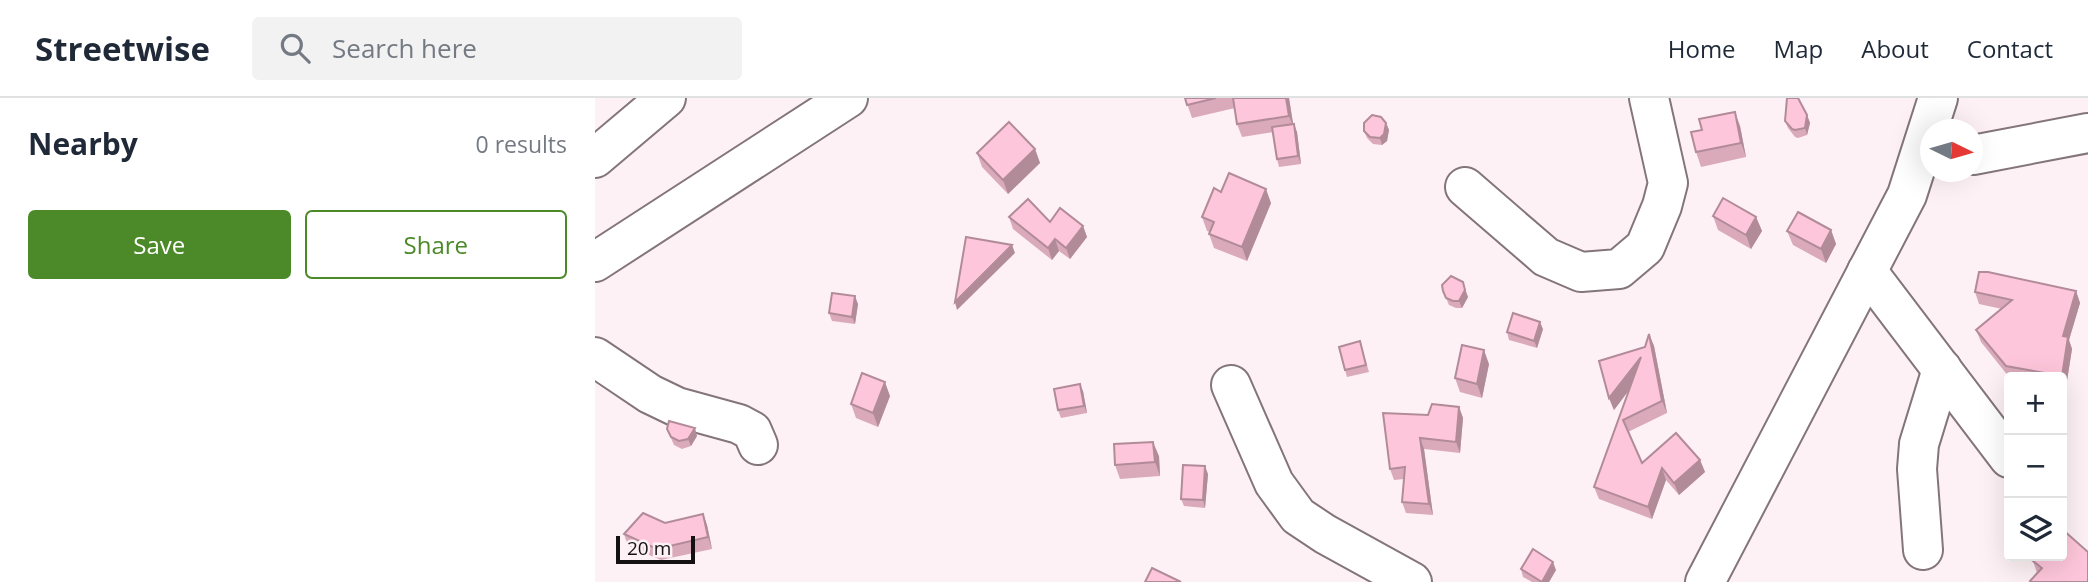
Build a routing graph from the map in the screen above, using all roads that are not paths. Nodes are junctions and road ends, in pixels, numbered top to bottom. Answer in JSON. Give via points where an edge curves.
{"nodes":[{"id":1,"x":666,"y":98,"type":"edge"},
{"id":2,"x":848,"y":98,"type":"edge"},
{"id":3,"x":1649,"y":98,"type":"edge"},
{"id":4,"x":1938,"y":98,"type":"edge"},
{"id":5,"x":1934,"y":119,"type":"edge"},
{"id":6,"x":2088,"y":133,"type":"edge"},
{"id":7,"x":1983,"y":153,"type":"edge"},
{"id":8,"x":595,"y":156,"type":"edge"},
{"id":9,"x":1920,"y":172,"type":"edge"},
{"id":10,"x":1465,"y":187,"type":"dead end"},
{"id":11,"x":595,"y":262,"type":"edge"},
{"id":12,"x":1867,"y":271,"type":"junction"},
{"id":13,"x":595,"y":351,"type":"edge"},
{"id":14,"x":595,"y":358,"type":"edge"},
{"id":15,"x":1942,"y":369,"type":"junction"},
{"id":16,"x":1231,"y":385,"type":"dead end"},
{"id":17,"x":758,"y":444,"type":"dead end"},
{"id":18,"x":2004,"y":451,"type":"edge"},
{"id":19,"x":1923,"y":550,"type":"dead end"},
{"id":20,"x":1412,"y":582,"type":"edge"},
{"id":21,"x":1705,"y":582,"type":"edge"}],
"edges":[{"from":1,"to":8,"type":"street"},
{"from":2,"to":11,"type":"street"},
{"from":3,"to":10,"type":"street","via":[[1668,183],[1645,247],[1619,269],[1581,272],[1546,257]]},
{"from":4,"to":5,"type":"street"},
{"from":6,"to":7,"type":"street"},
{"from":9,"to":12,"type":"street"},
{"from":12,"to":15,"type":"street"},
{"from":12,"to":21,"type":"street"},
{"from":13,"to":14,"type":"street"},
{"from":14,"to":17,"type":"street","via":[[677,407],[739,424],[752,431]]},
{"from":15,"to":18,"type":"street"},
{"from":15,"to":19,"type":"street","via":[[1919,444]]},
{"from":16,"to":20,"type":"street","via":[[1273,483],[1298,516]]}]}
